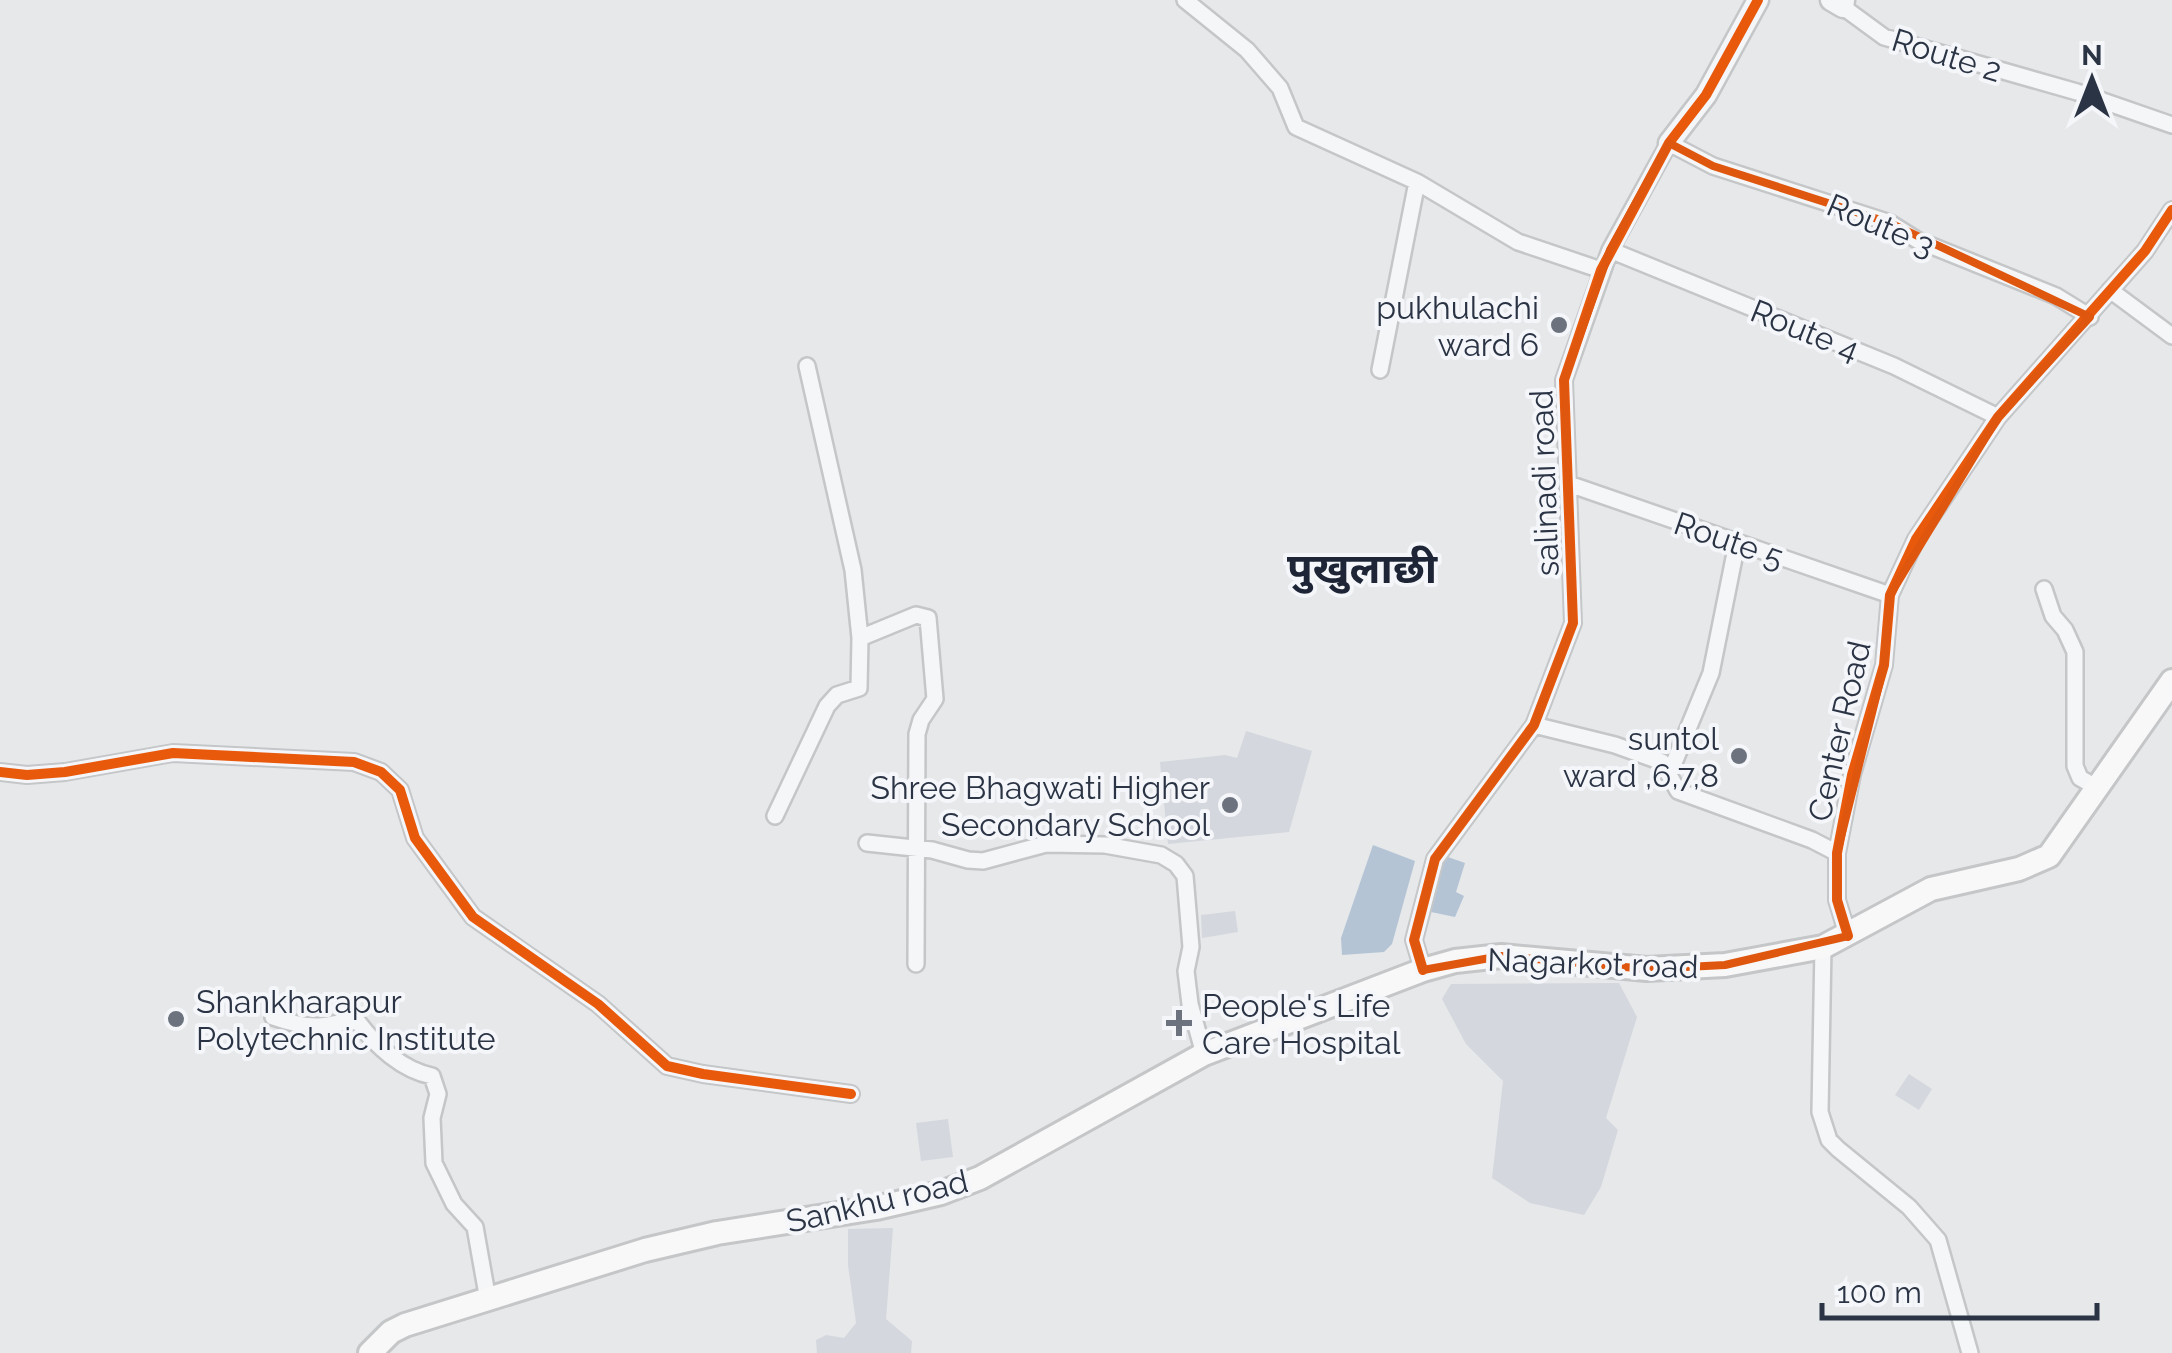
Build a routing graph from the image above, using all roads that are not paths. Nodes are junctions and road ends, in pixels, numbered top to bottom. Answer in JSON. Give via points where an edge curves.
{"nodes":[{"id":1,"x":1186,"y":0,"type":"edge"},
{"id":2,"x":1758,"y":0,"type":"edge"},
{"id":3,"x":1840,"y":2,"type":"edge"},
{"id":4,"x":2172,"y":124,"type":"edge"},
{"id":5,"x":1668,"y":143,"type":"junction"},
{"id":6,"x":1416,"y":182,"type":"junction"},
{"id":7,"x":2172,"y":210,"type":"edge"},
{"id":8,"x":1610,"y":250,"type":"junction"},
{"id":9,"x":1602,"y":270,"type":"junction"},
{"id":10,"x":2110,"y":290,"type":"junction"},
{"id":11,"x":2090,"y":316,"type":"junction"},
{"id":12,"x":2172,"y":336,"type":"edge"},
{"id":13,"x":807,"y":366,"type":"dead end"},
{"id":14,"x":1380,"y":370,"type":"dead end"},
{"id":15,"x":1998,"y":417,"type":"junction"},
{"id":16,"x":1569,"y":484,"type":"junction"},
{"id":17,"x":1737,"y":543,"type":"junction"},
{"id":18,"x":2044,"y":589,"type":"dead end"},
{"id":19,"x":1890,"y":595,"type":"junction"},
{"id":20,"x":860,"y":638,"type":"junction"},
{"id":21,"x":2172,"y":681,"type":"edge"},
{"id":22,"x":1534,"y":725,"type":"junction"},
{"id":23,"x":0,"y":772,"type":"edge"},
{"id":24,"x":1669,"y":775,"type":"junction"},
{"id":25,"x":2096,"y":787,"type":"junction"},
{"id":26,"x":775,"y":816,"type":"dead end"},
{"id":27,"x":867,"y":844,"type":"dead end"},
{"id":28,"x":915,"y":848,"type":"junction"},
{"id":29,"x":1837,"y":854,"type":"junction"},
{"id":30,"x":1848,"y":936,"type":"junction"},
{"id":31,"x":1823,"y":947,"type":"junction"},
{"id":32,"x":916,"y":964,"type":"dead end"},
{"id":33,"x":1422,"y":970,"type":"junction"},
{"id":34,"x":273,"y":1017,"type":"dead end"},
{"id":35,"x":1204,"y":1054,"type":"junction"},
{"id":36,"x":851,"y":1094,"type":"dead end"},
{"id":37,"x":488,"y":1300,"type":"junction"},
{"id":38,"x":370,"y":1353,"type":"edge"},
{"id":39,"x":1970,"y":1353,"type":"edge"}],
"edges":[{"from":1,"to":6,"type":"street","via":[[1247,50],[1280,88],[1296,127]]},
{"from":2,"to":5,"type":"street","name":"salinadi road","via":[[1706,95]]},
{"from":3,"to":4,"type":"street","name":"Route 2","via":[[1884,38]]},
{"from":5,"to":8,"type":"street","name":"salinadi road"},
{"from":5,"to":11,"type":"street","name":"Route 3","via":[[1712,166],[1890,223]]},
{"from":6,"to":9,"type":"street","via":[[1518,242]]},
{"from":6,"to":14,"type":"street"},
{"from":7,"to":10,"type":"street","name":"Center Road"},
{"from":8,"to":9,"type":"street","name":"salinadi road"},
{"from":8,"to":15,"type":"street","name":"Route 4","via":[[1894,366]]},
{"from":9,"to":16,"type":"street","name":"salinadi road","via":[[1564,380]]},
{"from":10,"to":11,"type":"street","name":"Center Road"},
{"from":10,"to":12,"type":"street"},
{"from":11,"to":15,"type":"street","name":"Center Road"},
{"from":13,"to":20,"type":"street","via":[[853,570]]},
{"from":15,"to":19,"type":"street","name":"Center Road","via":[[1916,539]]},
{"from":16,"to":17,"type":"street","name":"Route 5"},
{"from":16,"to":22,"type":"street","name":"salinadi road","via":[[1572,622]]},
{"from":17,"to":19,"type":"street","name":"Route 5"},
{"from":17,"to":24,"type":"street","via":[[1711,673]]},
{"from":18,"to":25,"type":"street","via":[[2075,652],[2076,766],[2080,778]]},
{"from":19,"to":29,"type":"street","name":"Center Road","via":[[1884,665]]},
{"from":20,"to":26,"type":"street","via":[[859,688],[827,706]]},
{"from":20,"to":28,"type":"street","via":[[916,615],[928,618],[935,700],[917,734]]},
{"from":21,"to":25,"type":"main road"},
{"from":22,"to":24,"type":"street","via":[[1662,762]]},
{"from":22,"to":33,"type":"street","name":"salinadi road","via":[[1435,859],[1414,940]]},
{"from":23,"to":36,"type":"street","via":[[65,772],[173,752],[370,766],[400,790],[416,838],[473,917],[598,1004],[667,1066]]},
{"from":24,"to":29,"type":"street","via":[[1678,790]]},
{"from":25,"to":30,"type":"main road","via":[[2049,856],[1930,889]]},
{"from":27,"to":28,"type":"street"},
{"from":28,"to":32,"type":"street"},
{"from":28,"to":35,"type":"street","via":[[983,861],[1046,844],[1104,845],[1176,864],[1188,894],[1186,971]]},
{"from":29,"to":30,"type":"street","name":"Center Road","via":[[1837,900]]},
{"from":30,"to":31,"type":"main road"},
{"from":31,"to":33,"type":"main road","name":"Nagarkot road","via":[[1725,965],[1647,969],[1501,956]]},
{"from":31,"to":39,"type":"street","via":[[1824,1127],[1838,1150],[1909,1206],[1938,1240]]},
{"from":33,"to":35,"type":"main road","name":"Sankhu road"},
{"from":34,"to":37,"type":"street","via":[[320,1026],[358,1022],[414,1072],[432,1076],[438,1094],[434,1163],[454,1204],[475,1226]]},
{"from":35,"to":37,"type":"main road","name":"Sankhu road","via":[[941,1193],[645,1250]]},
{"from":37,"to":38,"type":"main road","name":"Sankhu road","via":[[406,1325]]}]}
